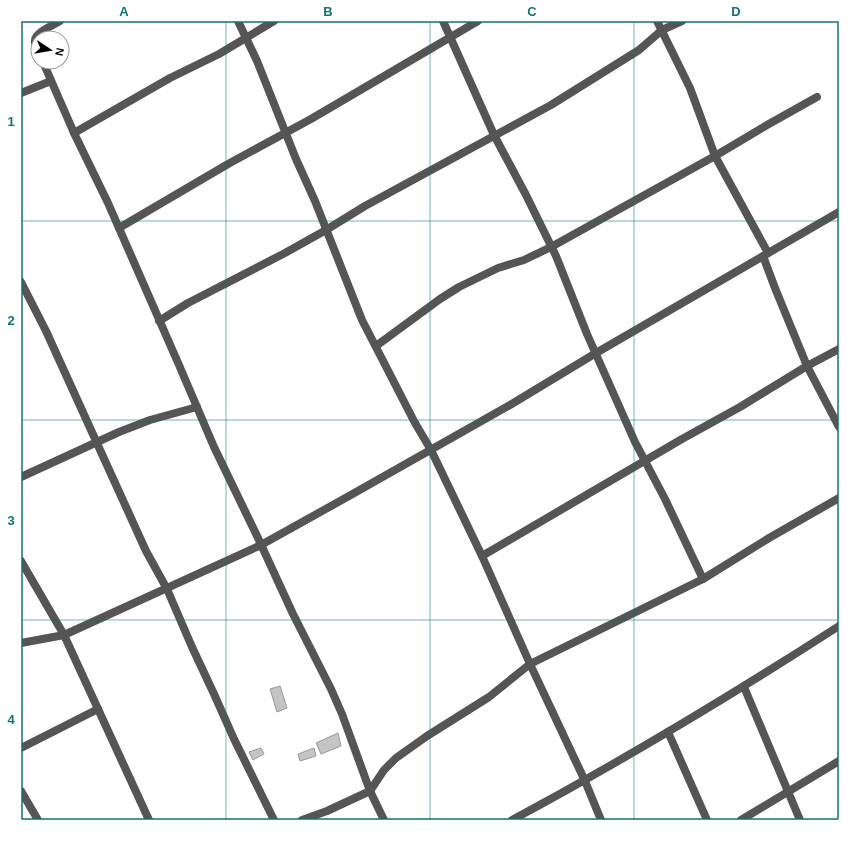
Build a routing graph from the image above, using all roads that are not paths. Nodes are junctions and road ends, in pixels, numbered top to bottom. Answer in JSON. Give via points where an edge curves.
{"nodes":[{"id":1,"x":60,"y":21,"type":"edge"},
{"id":2,"x":238,"y":21,"type":"edge"},
{"id":3,"x":274,"y":21,"type":"edge"},
{"id":4,"x":443,"y":21,"type":"edge"},
{"id":5,"x":478,"y":21,"type":"edge"},
{"id":6,"x":657,"y":21,"type":"edge"},
{"id":7,"x":682,"y":21,"type":"edge"},
{"id":8,"x":45,"y":30,"type":"edge"},
{"id":9,"x":662,"y":30,"type":"junction"},
{"id":10,"x":451,"y":37,"type":"junction"},
{"id":11,"x":245,"y":38,"type":"junction"},
{"id":12,"x":46,"y":70,"type":"edge"},
{"id":13,"x":51,"y":81,"type":"junction"},
{"id":14,"x":21,"y":93,"type":"edge"},
{"id":15,"x":817,"y":97,"type":"dead end"},
{"id":16,"x":74,"y":133,"type":"junction"},
{"id":17,"x":285,"y":133,"type":"junction"},
{"id":18,"x":494,"y":135,"type":"junction"},
{"id":19,"x":715,"y":156,"type":"junction"},
{"id":20,"x":839,"y":212,"type":"edge"},
{"id":21,"x":119,"y":228,"type":"junction"},
{"id":22,"x":326,"y":230,"type":"junction"},
{"id":23,"x":551,"y":247,"type":"junction"},
{"id":24,"x":766,"y":254,"type":"junction"},
{"id":25,"x":21,"y":282,"type":"edge"},
{"id":26,"x":159,"y":321,"type":"junction"},
{"id":27,"x":376,"y":346,"type":"junction"},
{"id":28,"x":839,"y":349,"type":"edge"},
{"id":29,"x":596,"y":353,"type":"junction"},
{"id":30,"x":807,"y":366,"type":"junction"},
{"id":31,"x":198,"y":407,"type":"junction"},
{"id":32,"x":839,"y":427,"type":"edge"},
{"id":33,"x":96,"y":442,"type":"junction"},
{"id":34,"x":431,"y":450,"type":"junction"},
{"id":35,"x":646,"y":461,"type":"junction"},
{"id":36,"x":21,"y":478,"type":"edge"},
{"id":37,"x":839,"y":498,"type":"edge"},
{"id":38,"x":261,"y":545,"type":"junction"},
{"id":39,"x":482,"y":556,"type":"junction"},
{"id":40,"x":21,"y":561,"type":"edge"},
{"id":41,"x":703,"y":579,"type":"junction"},
{"id":42,"x":167,"y":589,"type":"junction"},
{"id":43,"x":839,"y":626,"type":"edge"},
{"id":44,"x":64,"y":635,"type":"junction"},
{"id":45,"x":21,"y":643,"type":"edge"},
{"id":46,"x":530,"y":664,"type":"junction"},
{"id":47,"x":744,"y":687,"type":"junction"},
{"id":48,"x":98,"y":709,"type":"junction"},
{"id":49,"x":668,"y":732,"type":"junction"},
{"id":50,"x":21,"y":748,"type":"edge"},
{"id":51,"x":839,"y":761,"type":"edge"},
{"id":52,"x":585,"y":781,"type":"junction"},
{"id":53,"x":21,"y":791,"type":"edge"},
{"id":54,"x":370,"y":791,"type":"junction"},
{"id":55,"x":787,"y":791,"type":"junction"},
{"id":56,"x":38,"y":820,"type":"edge"},
{"id":57,"x":149,"y":820,"type":"edge"},
{"id":58,"x":274,"y":820,"type":"edge"},
{"id":59,"x":302,"y":820,"type":"edge"},
{"id":60,"x":384,"y":820,"type":"edge"},
{"id":61,"x":512,"y":820,"type":"edge"},
{"id":62,"x":601,"y":820,"type":"edge"},
{"id":63,"x":707,"y":820,"type":"edge"},
{"id":64,"x":741,"y":820,"type":"edge"},
{"id":65,"x":800,"y":820,"type":"edge"}],
"edges":[{"from":1,"to":8,"type":"street"},
{"from":2,"to":11,"type":"street"},
{"from":3,"to":11,"type":"street"},
{"from":4,"to":10,"type":"street"},
{"from":5,"to":10,"type":"street"},
{"from":6,"to":9,"type":"street"},
{"from":7,"to":9,"type":"street"},
{"from":9,"to":18,"type":"street","via":[[639,50],[551,105]]},
{"from":9,"to":19,"type":"street","via":[[690,88]]},
{"from":10,"to":17,"type":"street"},
{"from":10,"to":18,"type":"street"},
{"from":11,"to":16,"type":"street"},
{"from":11,"to":17,"type":"street","via":[[257,61]]},
{"from":12,"to":13,"type":"street"},
{"from":13,"to":14,"type":"street"},
{"from":13,"to":16,"type":"street"},
{"from":15,"to":19,"type":"street"},
{"from":16,"to":21,"type":"street"},
{"from":17,"to":21,"type":"street"},
{"from":17,"to":22,"type":"street"},
{"from":18,"to":22,"type":"street"},
{"from":18,"to":23,"type":"street"},
{"from":19,"to":23,"type":"street"},
{"from":19,"to":24,"type":"street"},
{"from":20,"to":24,"type":"street"},
{"from":21,"to":26,"type":"street"},
{"from":22,"to":26,"type":"street"},
{"from":22,"to":27,"type":"street","via":[[359,313]]},
{"from":23,"to":27,"type":"street","via":[[465,283]]},
{"from":23,"to":29,"type":"street"},
{"from":24,"to":29,"type":"street"},
{"from":24,"to":30,"type":"street","via":[[775,288]]},
{"from":25,"to":33,"type":"street"},
{"from":26,"to":31,"type":"street"},
{"from":27,"to":34,"type":"street"},
{"from":28,"to":30,"type":"street"},
{"from":29,"to":34,"type":"street"},
{"from":29,"to":35,"type":"street"},
{"from":30,"to":32,"type":"street"},
{"from":30,"to":35,"type":"street"},
{"from":31,"to":33,"type":"street","via":[[150,420]]},
{"from":31,"to":38,"type":"street","via":[[214,447]]},
{"from":33,"to":36,"type":"street"},
{"from":33,"to":42,"type":"street"},
{"from":34,"to":38,"type":"street"},
{"from":34,"to":39,"type":"street"},
{"from":35,"to":39,"type":"street"},
{"from":35,"to":41,"type":"street"},
{"from":37,"to":41,"type":"street"},
{"from":38,"to":42,"type":"street"},
{"from":38,"to":54,"type":"street","via":[[331,689]]},
{"from":39,"to":46,"type":"street"},
{"from":40,"to":44,"type":"street"},
{"from":41,"to":46,"type":"street"},
{"from":42,"to":44,"type":"street"},
{"from":42,"to":58,"type":"street","via":[[234,739]]},
{"from":43,"to":47,"type":"street"},
{"from":44,"to":45,"type":"street"},
{"from":44,"to":48,"type":"street"},
{"from":46,"to":52,"type":"street"},
{"from":46,"to":54,"type":"street","via":[[489,697],[396,758]]},
{"from":47,"to":49,"type":"street"},
{"from":47,"to":55,"type":"street"},
{"from":48,"to":50,"type":"street"},
{"from":48,"to":57,"type":"street"},
{"from":49,"to":52,"type":"street"},
{"from":49,"to":63,"type":"street"},
{"from":51,"to":55,"type":"street"},
{"from":52,"to":61,"type":"street"},
{"from":52,"to":62,"type":"street"},
{"from":53,"to":56,"type":"street"},
{"from":54,"to":59,"type":"street"},
{"from":54,"to":60,"type":"street"},
{"from":55,"to":64,"type":"street"},
{"from":55,"to":65,"type":"street"}]}
